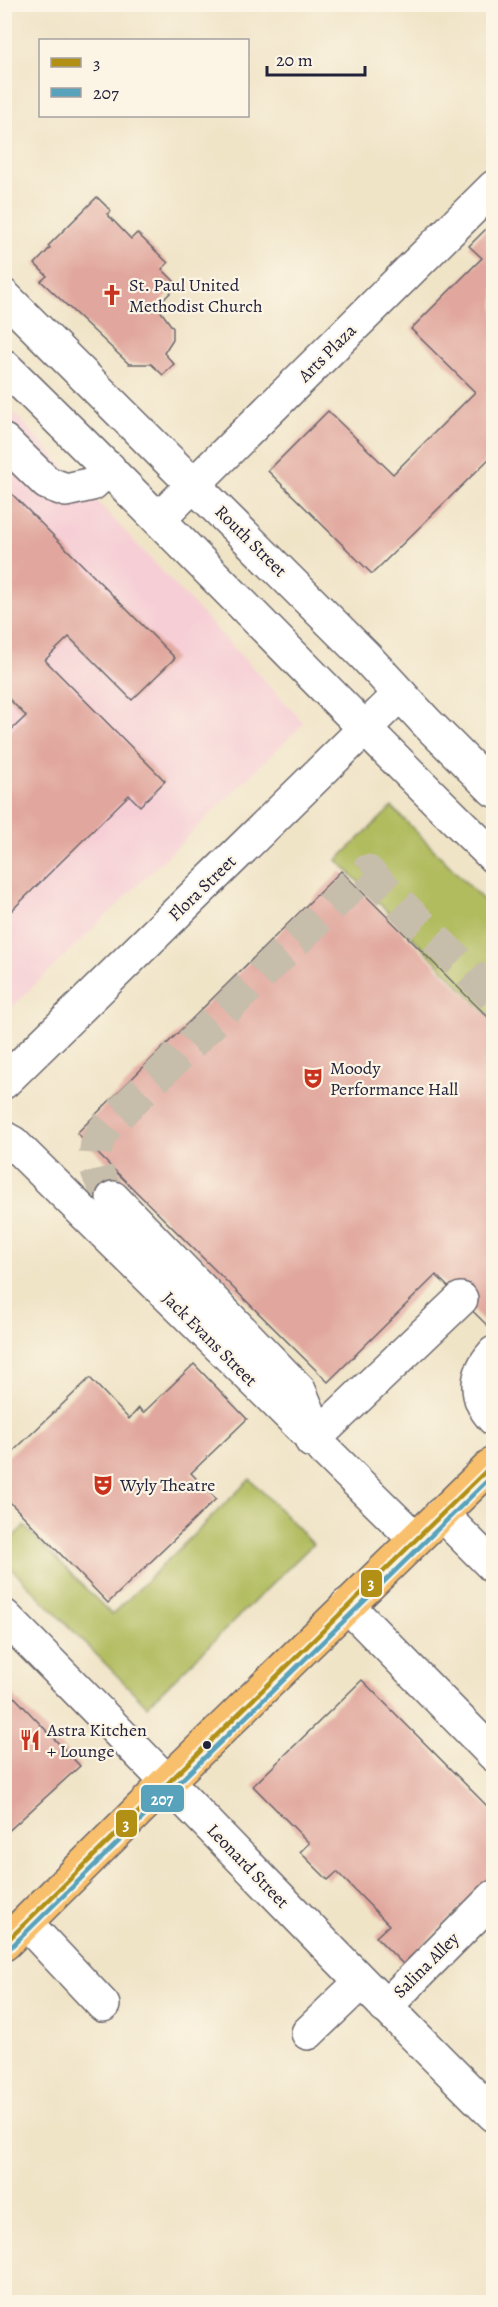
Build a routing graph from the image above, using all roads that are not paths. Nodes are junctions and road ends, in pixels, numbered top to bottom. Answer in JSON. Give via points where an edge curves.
{"nodes":[{"id":1,"x":494,"y":187,"type":"edge"},
{"id":2,"x":4,"y":296,"type":"edge"},
{"id":3,"x":4,"y":366,"type":"edge"},
{"id":4,"x":4,"y":441,"type":"edge"},
{"id":5,"x":109,"y":468,"type":"junction"},
{"id":6,"x":194,"y":484,"type":"junction"},
{"id":7,"x":159,"y":519,"type":"junction"},
{"id":8,"x":400,"y":694,"type":"junction"},
{"id":9,"x":364,"y":729,"type":"junction"},
{"id":10,"x":494,"y":790,"type":"edge"},
{"id":11,"x":494,"y":857,"type":"edge"},
{"id":12,"x":4,"y":1082,"type":"edge"},
{"id":13,"x":4,"y":1138,"type":"edge"},
{"id":14,"x":113,"y":1198,"type":"tunnel mouth"},
{"id":15,"x":461,"y":1299,"type":"dead end"},
{"id":16,"x":494,"y":1353,"type":"edge"},
{"id":17,"x":494,"y":1419,"type":"edge"},
{"id":18,"x":312,"y":1441,"type":"junction"},
{"id":19,"x":494,"y":1463,"type":"edge"},
{"id":20,"x":441,"y":1515,"type":"junction"},
{"id":21,"x":415,"y":1539,"type":"junction"},
{"id":22,"x":494,"y":1567,"type":"edge"},
{"id":23,"x":347,"y":1605,"type":"junction"},
{"id":24,"x":4,"y":1616,"type":"edge"},
{"id":25,"x":494,"y":1755,"type":"edge"},
{"id":26,"x":168,"y":1781,"type":"junction"},
{"id":27,"x":494,"y":1897,"type":"edge"},
{"id":28,"x":15,"y":1934,"type":"edge"},
{"id":29,"x":360,"y":1983,"type":"junction"},
{"id":30,"x":103,"y":2005,"type":"dead end"},
{"id":31,"x":385,"y":2007,"type":"junction"},
{"id":32,"x":308,"y":2033,"type":"dead end"},
{"id":33,"x":494,"y":2115,"type":"edge"}],
"edges":[{"from":1,"to":6,"type":"street","name":"Arts Plaza"},
{"from":2,"to":6,"type":"street","name":"Routh Street"},
{"from":3,"to":5,"type":"street"},
{"from":4,"to":5,"type":"street","via":[[47,483],[66,490],[92,484]]},
{"from":5,"to":7,"type":"street"},
{"from":6,"to":7,"type":"street","name":"Arts Plaza"},
{"from":6,"to":8,"type":"street","name":"Routh Street"},
{"from":7,"to":9,"type":"street"},
{"from":8,"to":9,"type":"street","name":"Flora Street"},
{"from":8,"to":10,"type":"street","name":"Routh Street"},
{"from":9,"to":11,"type":"street"},
{"from":9,"to":12,"type":"street","name":"Flora Street"},
{"from":13,"to":18,"type":"street","name":"Jack Evans Street"},
{"from":14,"to":18,"type":"street","via":[[299,1390],[308,1411]]},
{"from":15,"to":18,"type":"street"},
{"from":16,"to":17,"type":"street","via":[[481,1370],[479,1388],[482,1407]]},
{"from":18,"to":21,"type":"street","name":"Jack Evans Street"},
{"from":19,"to":20,"type":"main road"},
{"from":20,"to":21,"type":"main road"},
{"from":20,"to":22,"type":"street"},
{"from":21,"to":23,"type":"main road"},
{"from":23,"to":25,"type":"street"},
{"from":23,"to":26,"type":"main road"},
{"from":24,"to":26,"type":"street","name":"Leonard Street"},
{"from":26,"to":28,"type":"main road"},
{"from":26,"to":29,"type":"street","name":"Leonard Street"},
{"from":27,"to":31,"type":"street","name":"Salina Alley"},
{"from":28,"to":30,"type":"street"},
{"from":29,"to":31,"type":"street","name":"Leonard Street"},
{"from":29,"to":32,"type":"street"},
{"from":31,"to":33,"type":"street","name":"Leonard Street"}]}
